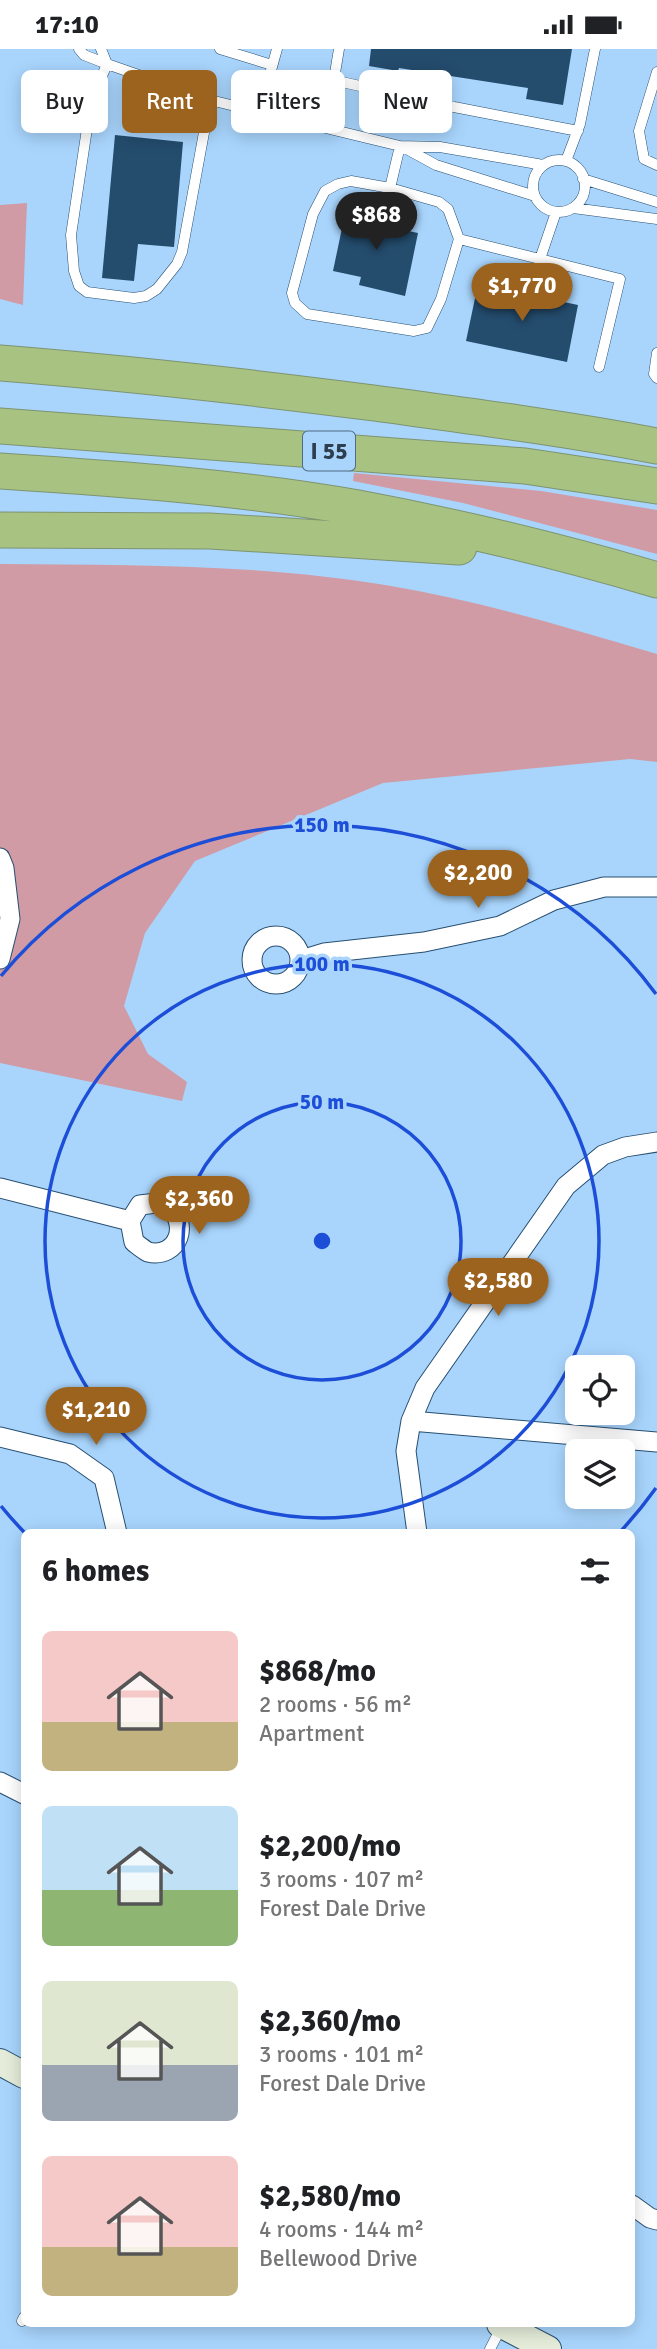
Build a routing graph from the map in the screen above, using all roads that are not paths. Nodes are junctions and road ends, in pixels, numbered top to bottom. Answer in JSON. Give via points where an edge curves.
{"nodes":[{"id":1,"x":79,"y":49,"type":"edge"},
{"id":2,"x":101,"y":49,"type":"edge"},
{"id":3,"x":220,"y":49,"type":"edge"},
{"id":4,"x":276,"y":49,"type":"edge"},
{"id":5,"x":339,"y":49,"type":"edge"},
{"id":6,"x":595,"y":49,"type":"edge"},
{"id":7,"x":107,"y":64,"type":"junction"},
{"id":8,"x":272,"y":65,"type":"junction"},
{"id":9,"x":124,"y":70,"type":"edge"},
{"id":10,"x":271,"y":70,"type":"edge"},
{"id":11,"x":336,"y":70,"type":"edge"},
{"id":12,"x":657,"y":72,"type":"edge"},
{"id":13,"x":345,"y":82,"type":"edge"},
{"id":14,"x":578,"y":131,"type":"junction"},
{"id":15,"x":345,"y":132,"type":"edge"},
{"id":16,"x":204,"y":133,"type":"edge"},
{"id":17,"x":400,"y":146,"type":"junction"},
{"id":18,"x":566,"y":161,"type":"junction"},
{"id":19,"x":543,"y":165,"type":"junction"},
{"id":20,"x":657,"y":165,"type":"edge"},
{"id":21,"x":583,"y":179,"type":"junction"},
{"id":22,"x":390,"y":187,"type":"junction"},
{"id":23,"x":535,"y":196,"type":"junction"},
{"id":24,"x":657,"y":202,"type":"edge"},
{"id":25,"x":573,"y":208,"type":"junction"},
{"id":26,"x":556,"y":212,"type":"junction"},
{"id":27,"x":657,"y":219,"type":"edge"},
{"id":28,"x":459,"y":239,"type":"junction"},
{"id":29,"x":540,"y":259,"type":"junction"},
{"id":30,"x":657,"y":353,"type":"edge"},
{"id":31,"x":0,"y":354,"type":"edge"},
{"id":32,"x":0,"y":363,"type":"edge"},
{"id":33,"x":599,"y":367,"type":"dead end"},
{"id":34,"x":89,"y":370,"type":"junction"},
{"id":35,"x":657,"y":379,"type":"edge"},
{"id":36,"x":0,"y":426,"type":"edge"},
{"id":37,"x":657,"y":446,"type":"edge"},
{"id":38,"x":0,"y":471,"type":"edge"},
{"id":39,"x":657,"y":486,"type":"edge"},
{"id":40,"x":0,"y":530,"type":"edge"},
{"id":41,"x":563,"y":553,"type":"junction"},
{"id":42,"x":657,"y":580,"type":"edge"},
{"id":43,"x":0,"y":858,"type":"edge"},
{"id":44,"x":657,"y":887,"type":"edge"},
{"id":45,"x":0,"y":959,"type":"edge"},
{"id":46,"x":300,"y":960,"type":"dead end"},
{"id":47,"x":657,"y":1142,"type":"edge"},
{"id":48,"x":0,"y":1188,"type":"edge"},
{"id":49,"x":130,"y":1221,"type":"dead end"},
{"id":50,"x":411,"y":1421,"type":"junction"},
{"id":51,"x":0,"y":1437,"type":"edge"},
{"id":52,"x":657,"y":1442,"type":"edge"},
{"id":53,"x":116,"y":1529,"type":"edge"},
{"id":54,"x":416,"y":1529,"type":"edge"},
{"id":55,"x":0,"y":1782,"type":"edge"},
{"id":56,"x":21,"y":1792,"type":"edge"},
{"id":57,"x":0,"y":2062,"type":"edge"},
{"id":58,"x":21,"y":2073,"type":"edge"},
{"id":59,"x":635,"y":2207,"type":"edge"},
{"id":60,"x":657,"y":2220,"type":"edge"},
{"id":61,"x":500,"y":2327,"type":"edge"},
{"id":62,"x":505,"y":2327,"type":"edge"},
{"id":63,"x":491,"y":2349,"type":"edge"},
{"id":64,"x":548,"y":2349,"type":"edge"}],
"edges":[{"from":1,"to":7,"type":"lane"},
{"from":2,"to":7,"type":"lane"},
{"from":3,"to":8,"type":"lane"},
{"from":4,"to":8,"type":"lane"},
{"from":5,"to":11,"type":"lane"},
{"from":6,"to":14,"type":"lane"},
{"from":7,"to":9,"type":"lane"},
{"from":7,"to":16,"type":"lane","via":[[91,102],[71,235],[74,271],[79,286],[87,292],[146,296],[177,264]]},
{"from":8,"to":10,"type":"lane"},
{"from":12,"to":20,"type":"lane","via":[[639,131],[645,159]]},
{"from":13,"to":14,"type":"lane"},
{"from":14,"to":18,"type":"lane"},
{"from":15,"to":17,"type":"lane"},
{"from":17,"to":19,"type":"lane","via":[[440,146]]},
{"from":17,"to":22,"type":"lane"},
{"from":17,"to":23,"type":"lane","via":[[436,165]]},
{"from":18,"to":19,"type":"lane"},
{"from":18,"to":21,"type":"lane"},
{"from":19,"to":23,"type":"lane","via":[[534,180]]},
{"from":21,"to":24,"type":"lane"},
{"from":21,"to":25,"type":"lane","via":[[584,193]]},
{"from":22,"to":28,"type":"lane","via":[[439,202],[448,209]]},
{"from":22,"to":28,"type":"lane","via":[[351,181],[325,191],[313,214],[292,293],[307,314],[414,331],[427,328]]},
{"from":23,"to":26,"type":"lane"},
{"from":25,"to":26,"type":"lane"},
{"from":25,"to":27,"type":"lane"},
{"from":26,"to":29,"type":"lane"},
{"from":28,"to":29,"type":"lane"},
{"from":29,"to":33,"type":"lane","via":[[620,279]]},
{"from":30,"to":35,"type":"lane"},
{"from":31,"to":34,"type":"highway"},
{"from":32,"to":34,"type":"highway"},
{"from":34,"to":37,"type":"highway","via":[[508,421]]},
{"from":36,"to":39,"type":"highway","number":"I 55","via":[[483,462]]},
{"from":38,"to":41,"type":"highway","number":"I 55","via":[[152,482],[357,508]]},
{"from":40,"to":41,"type":"highway","via":[[210,531]]},
{"from":41,"to":42,"type":"highway","number":"I 55"},
{"from":43,"to":45,"type":"street","via":[[10,919]]},
{"from":44,"to":46,"type":"street","via":[[604,887],[554,900],[500,926]]},
{"from":47,"to":50,"type":"street","via":[[603,1155],[566,1186],[425,1388]]},
{"from":48,"to":49,"type":"street"},
{"from":50,"to":52,"type":"street"},
{"from":50,"to":54,"type":"street","via":[[406,1451]]},
{"from":51,"to":53,"type":"street","via":[[70,1454],[104,1478]]},
{"from":55,"to":56,"type":"street"},
{"from":57,"to":58,"type":"main road"},
{"from":59,"to":60,"type":"street"},
{"from":61,"to":63,"type":"lane"},
{"from":62,"to":64,"type":"main road"}]}
